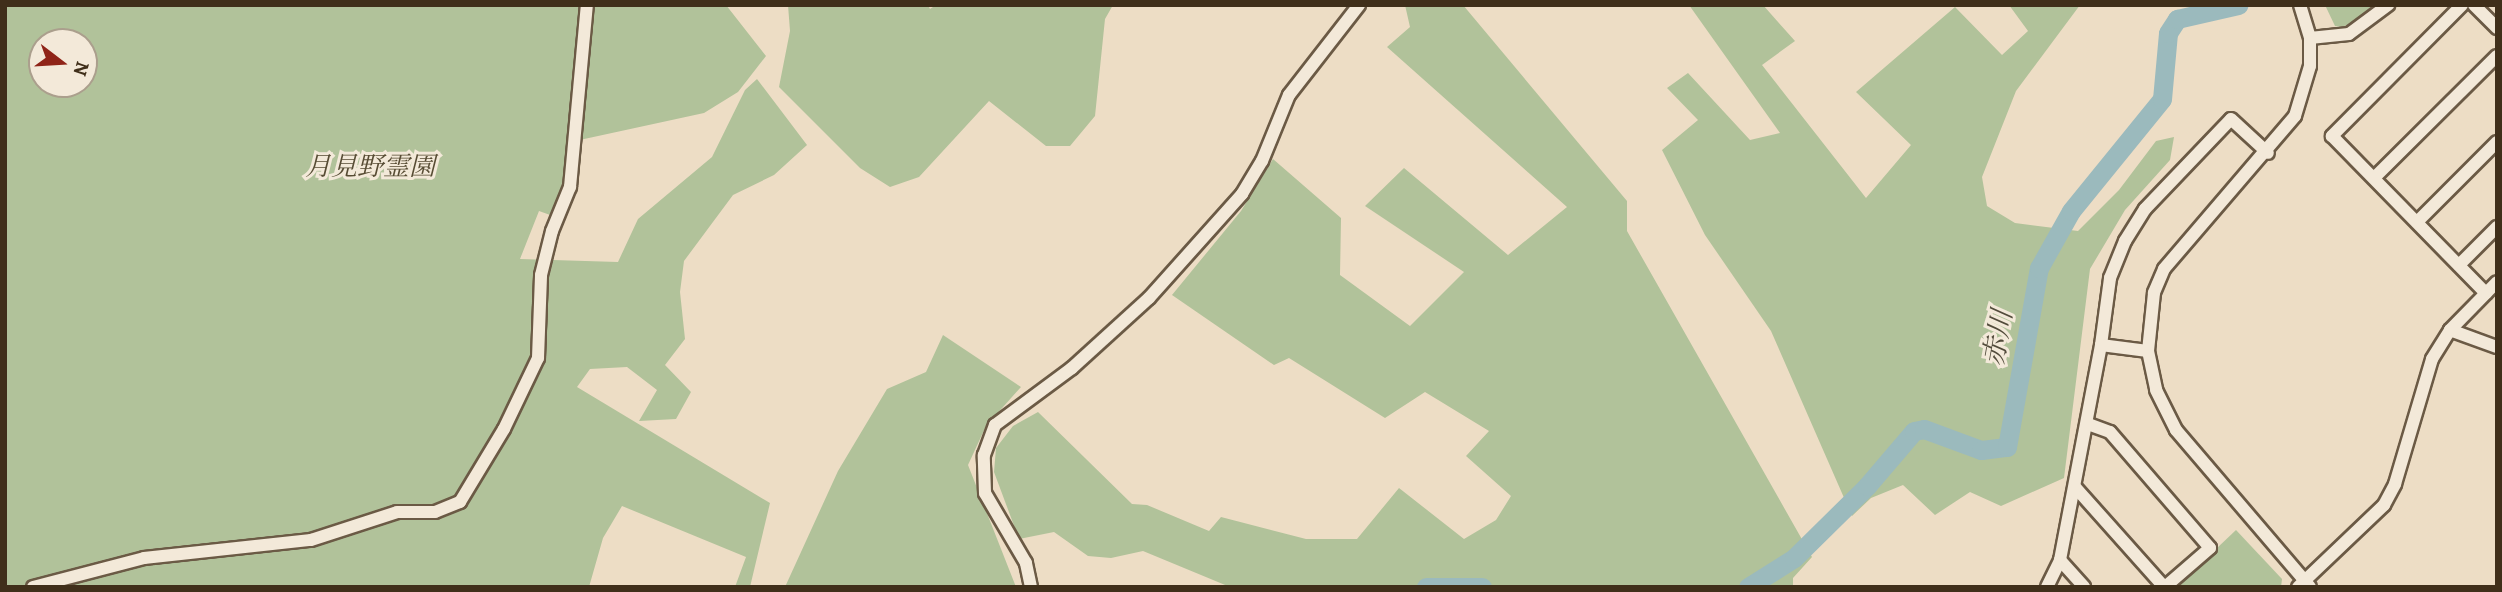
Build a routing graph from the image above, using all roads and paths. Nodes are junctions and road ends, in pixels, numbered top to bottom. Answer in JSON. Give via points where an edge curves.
{"nodes":[{"id":1,"x":587,"y":5,"type":"edge"},
{"id":2,"x":1359,"y":5,"type":"edge"},
{"id":3,"x":2300,"y":5,"type":"edge"},
{"id":4,"x":2388,"y":5,"type":"edge"},
{"id":5,"x":2462,"y":5,"type":"edge"},
{"id":6,"x":2474,"y":5,"type":"edge"},
{"id":7,"x":2497,"y":28,"type":"edge"},
{"id":8,"x":2310,"y":38,"type":"junction"},
{"id":9,"x":2497,"y":56,"type":"edge"},
{"id":10,"x":2497,"y":142,"type":"edge"},
{"id":11,"x":2267,"y":153,"type":"junction"},
{"id":12,"x":2374,"y":178,"type":"junction"},
{"id":13,"x":2417,"y":222,"type":"junction"},
{"id":14,"x":2497,"y":227,"type":"edge"},
{"id":15,"x":2459,"y":265,"type":"junction"},
{"id":16,"x":2497,"y":282,"type":"edge"},
{"id":17,"x":2486,"y":293,"type":"junction"},
{"id":18,"x":2450,"y":330,"type":"junction"},
{"id":19,"x":2101,"y":345,"type":"junction"},
{"id":20,"x":2497,"y":346,"type":"edge"},
{"id":21,"x":2148,"y":351,"type":"junction"},
{"id":22,"x":2088,"y":424,"type":"junction"},
{"id":23,"x":2075,"y":487,"type":"junction"},
{"id":24,"x":2060,"y":560,"type":"junction"},
{"id":25,"x":2305,"y":585,"type":"edge"},
{"id":26,"x":33,"y":587,"type":"edge"},
{"id":27,"x":1031,"y":587,"type":"edge"},
{"id":28,"x":2047,"y":587,"type":"edge"},
{"id":29,"x":2084,"y":587,"type":"edge"},
{"id":30,"x":2165,"y":587,"type":"edge"}],
"edges":[{"from":1,"to":26,"type":"street","via":[[570,187],[541,275],[538,358],[504,429],[460,502],[435,512],[397,512],[311,540],[144,558]]},
{"from":2,"to":27,"type":"street","via":[[1289,95],[1262,161],[1242,194],[1149,298],[1072,368],[995,425],[984,455],[985,493],[1026,562]]},
{"from":3,"to":8,"type":"street"},
{"from":4,"to":8,"type":"street","via":[[2349,34]]},
{"from":5,"to":12,"type":"street","via":[[2332,136]]},
{"from":6,"to":7,"type":"street"},
{"from":8,"to":11,"type":"street","via":[[2306,91],[2295,116]]},
{"from":9,"to":12,"type":"street"},
{"from":10,"to":13,"type":"street"},
{"from":11,"to":19,"type":"street","via":[[2231,119],[2145,209],[2124,241],[2110,278]]},
{"from":11,"to":21,"type":"street","via":[[2181,244],[2164,269],[2154,293]]},
{"from":12,"to":13,"type":"street"},
{"from":13,"to":15,"type":"street"},
{"from":14,"to":15,"type":"street"},
{"from":15,"to":17,"type":"street"},
{"from":16,"to":17,"type":"street"},
{"from":17,"to":18,"type":"street"},
{"from":18,"to":20,"type":"street"},
{"from":18,"to":25,"type":"street","via":[[2432,359],[2395,484],[2384,505]]},
{"from":19,"to":21,"type":"street"},
{"from":19,"to":22,"type":"street"},
{"from":21,"to":25,"type":"street","via":[[2156,390],[2176,430]]},
{"from":22,"to":23,"type":"street"},
{"from":22,"to":30,"type":"street","via":[[2110,432],[2210,548]]},
{"from":23,"to":24,"type":"street"},
{"from":23,"to":30,"type":"street"},
{"from":24,"to":28,"type":"street"},
{"from":24,"to":29,"type":"street"}]}
